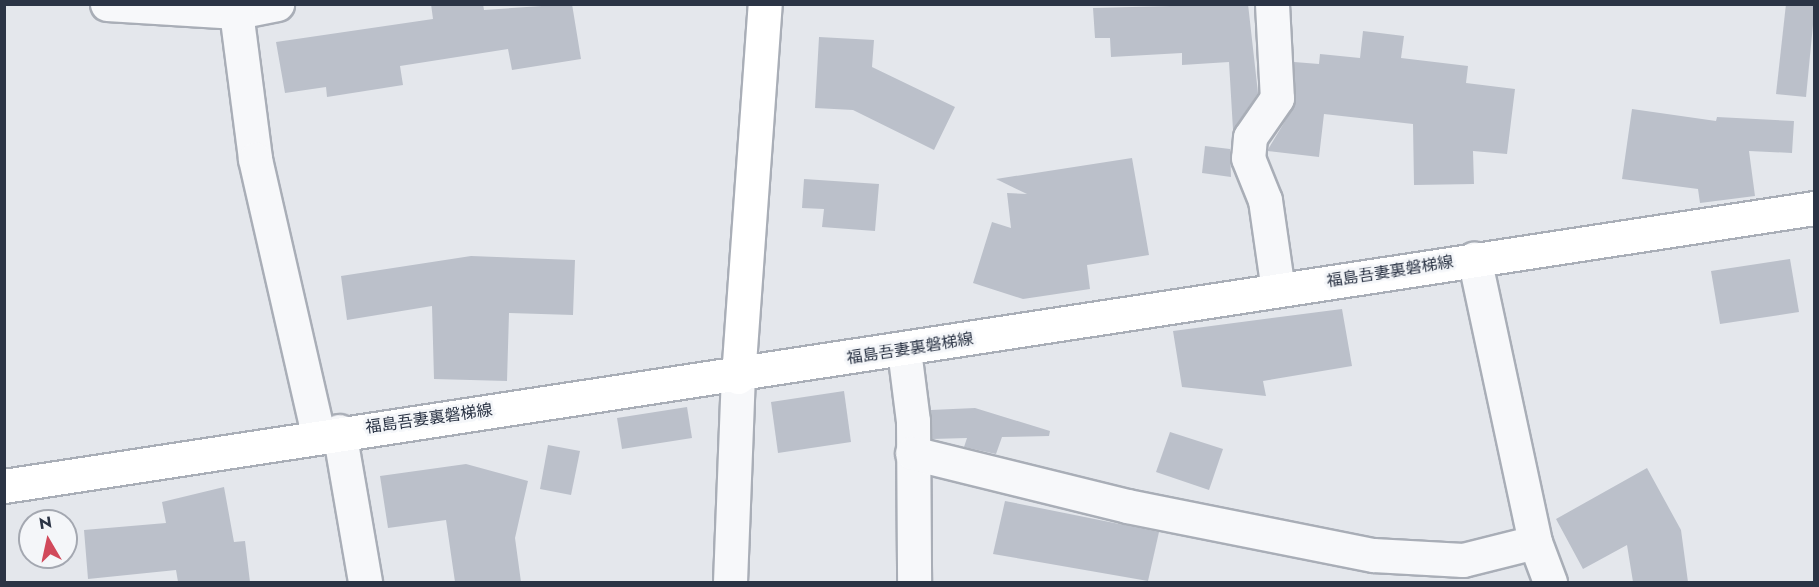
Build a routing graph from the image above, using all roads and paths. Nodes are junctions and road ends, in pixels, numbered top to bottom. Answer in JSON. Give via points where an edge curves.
{"nodes":[{"id":1,"x":107,"y":4,"type":"edge"},
{"id":2,"x":277,"y":4,"type":"edge"},
{"id":3,"x":765,"y":4,"type":"edge"},
{"id":4,"x":1272,"y":4,"type":"edge"},
{"id":5,"x":236,"y":8,"type":"edge"},
{"id":6,"x":1815,"y":208,"type":"edge"},
{"id":7,"x":1474,"y":258,"type":"junction"},
{"id":8,"x":1278,"y":290,"type":"junction"},
{"id":9,"x":903,"y":350,"type":"junction"},
{"id":10,"x":738,"y":377,"type":"junction"},
{"id":11,"x":329,"y":433,"type":"junction"},
{"id":12,"x":912,"y":453,"type":"junction"},
{"id":13,"x":4,"y":486,"type":"edge"},
{"id":14,"x":1535,"y":542,"type":"junction"},
{"id":15,"x":365,"y":582,"type":"edge"},
{"id":16,"x":730,"y":582,"type":"edge"},
{"id":17,"x":914,"y":582,"type":"edge"},
{"id":18,"x":1550,"y":582,"type":"edge"}],
"edges":[{"from":1,"to":5,"type":"street"},
{"from":2,"to":5,"type":"street"},
{"from":3,"to":10,"type":"main road"},
{"from":4,"to":8,"type":"street","via":[[1277,98],[1251,137],[1248,158],[1265,200]]},
{"from":5,"to":11,"type":"street","via":[[255,159]]},
{"from":6,"to":7,"type":"main road","name":"福島吾妻裏磐梯線"},
{"from":7,"to":8,"type":"main road","name":"福島吾妻裏磐梯線"},
{"from":7,"to":14,"type":"street"},
{"from":8,"to":9,"type":"main road","name":"福島吾妻裏磐梯線"},
{"from":9,"to":10,"type":"main road","name":"福島吾妻裏磐梯線"},
{"from":9,"to":12,"type":"street"},
{"from":10,"to":11,"type":"main road","name":"福島吾妻裏磐梯線"},
{"from":10,"to":16,"type":"street"},
{"from":11,"to":13,"type":"main road","name":"福島吾妻裏磐梯線"},
{"from":11,"to":15,"type":"street"},
{"from":12,"to":14,"type":"street","via":[[1127,507],[1373,555],[1463,560]]},
{"from":12,"to":17,"type":"street"},
{"from":14,"to":18,"type":"street"}]}
